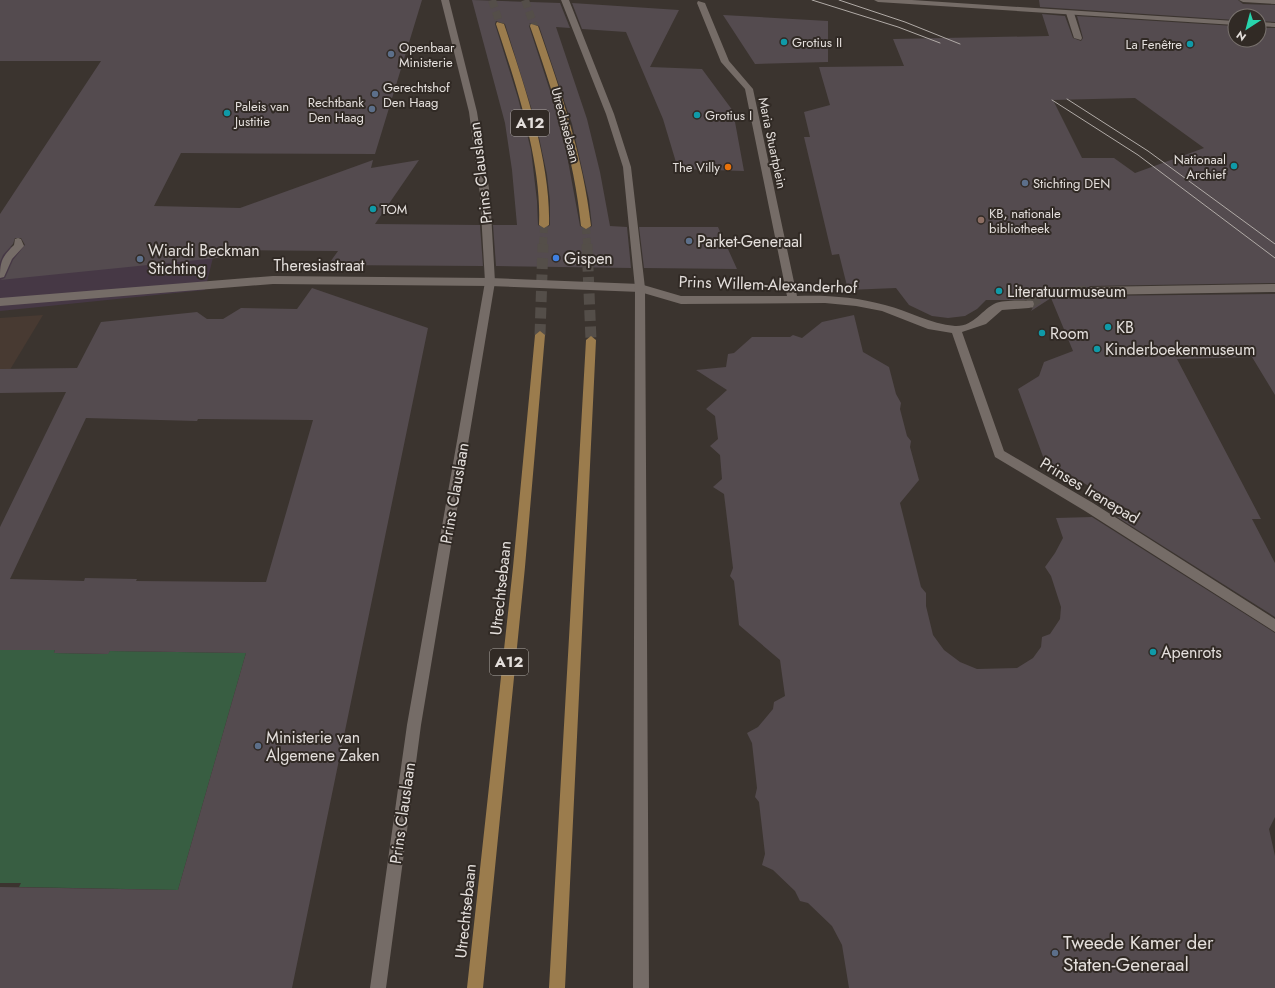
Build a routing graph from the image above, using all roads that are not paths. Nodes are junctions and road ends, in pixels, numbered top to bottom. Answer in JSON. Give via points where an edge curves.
{"nodes":[{"id":1,"x":445,"y":0,"type":"edge"},
{"id":2,"x":565,"y":0,"type":"edge"},
{"id":3,"x":878,"y":0,"type":"edge"},
{"id":4,"x":1243,"y":0,"type":"edge"},
{"id":5,"x":1275,"y":2,"type":"edge"},
{"id":6,"x":701,"y":3,"type":"dead end"},
{"id":7,"x":1070,"y":13,"type":"junction"},
{"id":8,"x":1227,"y":23,"type":"edge"},
{"id":9,"x":500,"y":24,"type":"tunnel mouth"},
{"id":10,"x":534,"y":26,"type":"tunnel mouth"},
{"id":11,"x":1078,"y":38,"type":"dead end"},
{"id":12,"x":544,"y":226,"type":"tunnel mouth"},
{"id":13,"x":586,"y":226,"type":"tunnel mouth"},
{"id":14,"x":18,"y":241,"type":"dead end"},
{"id":15,"x":0,"y":275,"type":"edge"},
{"id":16,"x":490,"y":282,"type":"junction"},
{"id":17,"x":640,"y":288,"type":"junction"},
{"id":18,"x":1275,"y":288,"type":"edge"},
{"id":19,"x":1090,"y":291,"type":"tunnel mouth"},
{"id":20,"x":793,"y":299,"type":"junction"},
{"id":21,"x":0,"y":302,"type":"edge"},
{"id":22,"x":1029,"y":304,"type":"tunnel mouth"},
{"id":23,"x":956,"y":330,"type":"junction"},
{"id":24,"x":540,"y":335,"type":"tunnel mouth"},
{"id":25,"x":592,"y":340,"type":"tunnel mouth"},
{"id":26,"x":1275,"y":626,"type":"edge"},
{"id":27,"x":378,"y":988,"type":"edge"},
{"id":28,"x":474,"y":988,"type":"edge"},
{"id":29,"x":557,"y":988,"type":"edge"},
{"id":30,"x":641,"y":988,"type":"edge"}],
"edges":[{"from":1,"to":16,"type":"street","name":"Prins Clauslaan","via":[[473,112],[485,195]]},
{"from":2,"to":17,"type":"street","via":[[610,114],[627,167]]},
{"from":3,"to":7,"type":"street"},
{"from":4,"to":5,"type":"street"},
{"from":6,"to":20,"type":"street","name":"Maria Stuartplein","via":[[725,62],[749,89]]},
{"from":7,"to":8,"type":"street"},
{"from":7,"to":11,"type":"street"},
{"from":9,"to":12,"type":"main road","number":"A12","via":[[526,102],[537,154],[545,211]]},
{"from":10,"to":13,"type":"main road","name":"Utrechtsebaan","number":"A12","via":[[559,96],[574,149]]},
{"from":14,"to":15,"type":"street","via":[[19,246],[8,257]]},
{"from":16,"to":17,"type":"street","name":"Theresiastraat"},
{"from":16,"to":21,"type":"street","name":"Theresiastraat","via":[[273,280]]},
{"from":16,"to":27,"type":"street","name":"Prins Clauslaan","via":[[414,725]]},
{"from":17,"to":20,"type":"street","name":"Prins Willem-Alexanderhof","via":[[680,300]]},
{"from":17,"to":30,"type":"street"},
{"from":18,"to":19,"type":"street"},
{"from":20,"to":23,"type":"street","name":"Prins Willem-Alexanderhof","via":[[825,299],[870,304],[928,325]]},
{"from":22,"to":23,"type":"street","name":"Prins Willem-Alexanderhof","via":[[999,306],[982,321]]},
{"from":23,"to":26,"type":"street","name":"Prinses Irenepad","via":[[999,454],[1089,507]]},
{"from":24,"to":28,"type":"main road","name":"Utrechtsebaan","number":"A12","via":[[519,567]]},
{"from":25,"to":29,"type":"main road"}]}
